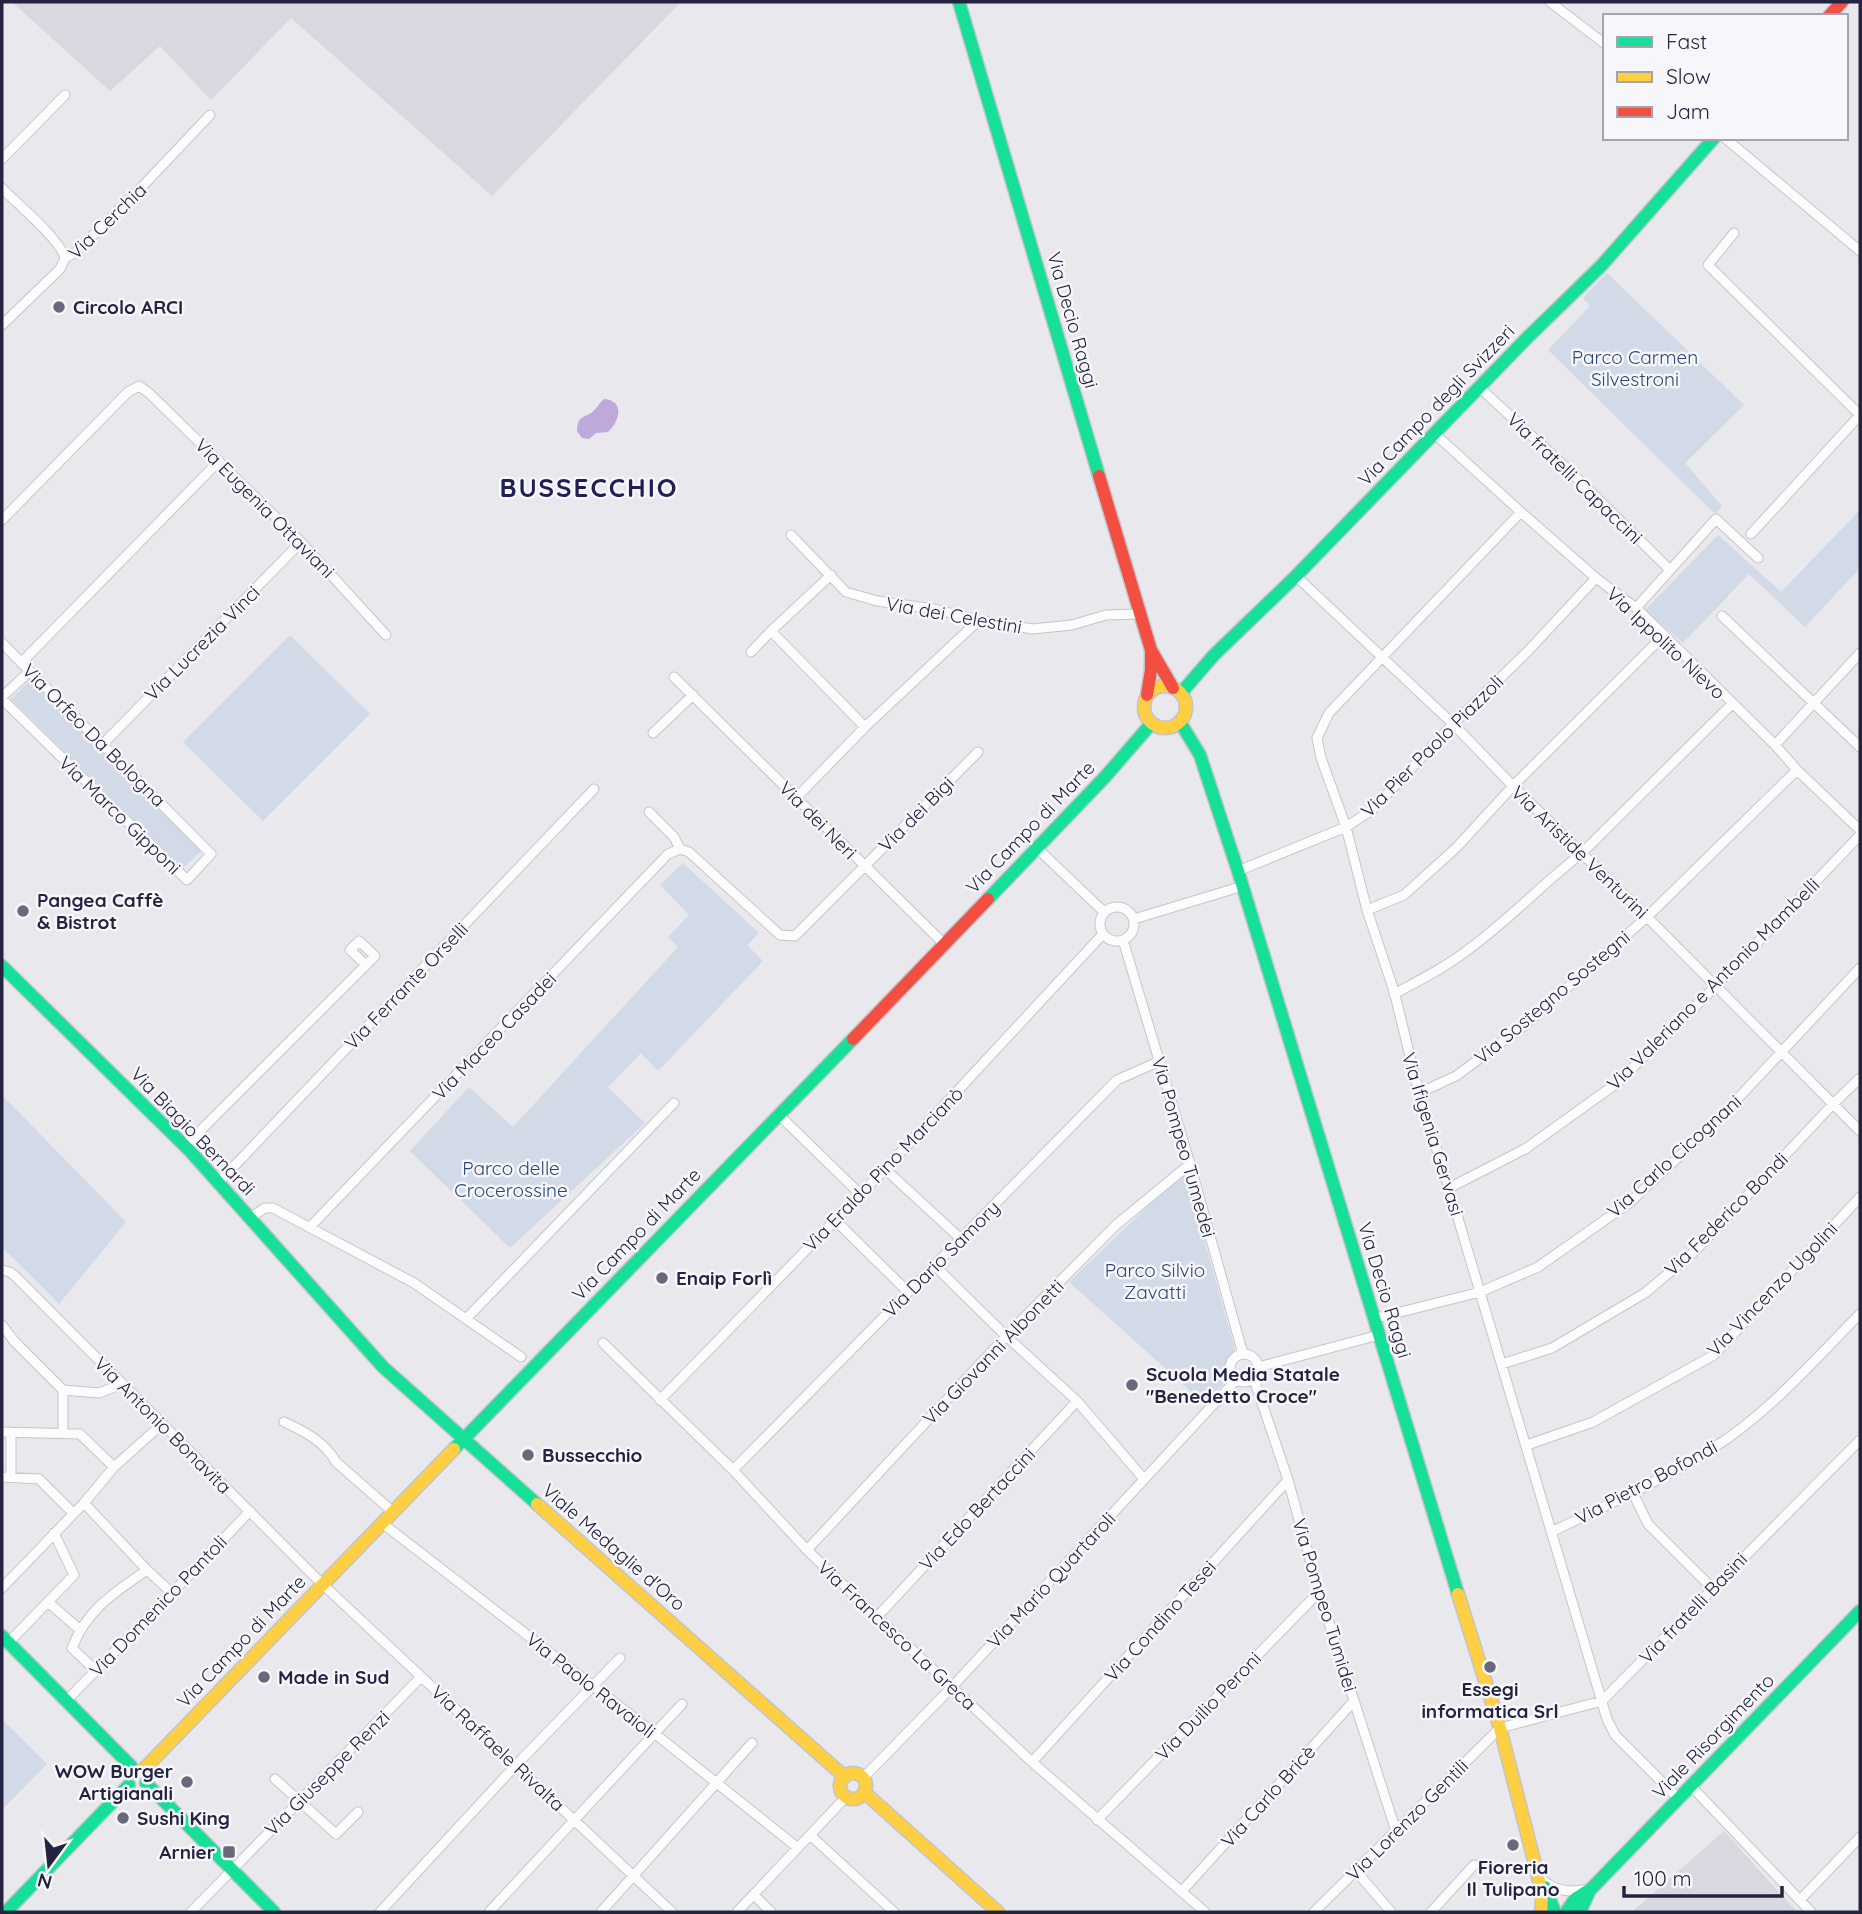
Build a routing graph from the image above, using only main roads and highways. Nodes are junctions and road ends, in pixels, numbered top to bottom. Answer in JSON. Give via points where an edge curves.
{"nodes":[{"id":1,"x":959,"y":2,"type":"edge"},
{"id":2,"x":1712,"y":140,"type":"edge"},
{"id":3,"x":1151,"y":650,"type":"junction"},
{"id":4,"x":1177,"y":690,"type":"junction"},
{"id":5,"x":1146,"y":696,"type":"junction"},
{"id":6,"x":1180,"y":722,"type":"junction"},
{"id":7,"x":1151,"y":724,"type":"junction"},
{"id":8,"x":2,"y":966,"type":"edge"},
{"id":9,"x":250,"y":1218,"type":"joint"},
{"id":10,"x":463,"y":1439,"type":"junction"},
{"id":11,"x":1860,"y":1611,"type":"edge"},
{"id":12,"x":5,"y":1640,"type":"edge"},
{"id":13,"x":131,"y":1766,"type":"junction"},
{"id":14,"x":145,"y":1768,"type":"junction"},
{"id":15,"x":845,"y":1777,"type":"junction"},
{"id":16,"x":146,"y":1783,"type":"junction"},
{"id":17,"x":129,"y":1785,"type":"junction"},
{"id":18,"x":864,"y":1793,"type":"junction"},
{"id":19,"x":1538,"y":1876,"type":"junction"},
{"id":20,"x":1592,"y":1888,"type":"junction"},
{"id":21,"x":6,"y":1912,"type":"edge"},
{"id":22,"x":274,"y":1912,"type":"edge"},
{"id":23,"x":998,"y":1912,"type":"edge"},
{"id":24,"x":1541,"y":1912,"type":"edge"},
{"id":25,"x":1555,"y":1912,"type":"edge"},
{"id":26,"x":1566,"y":1912,"type":"edge"},
{"id":27,"x":1580,"y":1912,"type":"edge"}],
"edges":[{"from":1,"to":3,"type":"main road","name":"Via Decio Raggi"},
{"from":2,"to":4,"type":"main road","name":"Via Campo degli Svizzeri","via":[[1601,266],[1296,576]]},
{"from":3,"to":4,"type":"main road","name":"Via Decio Raggi"},
{"from":3,"to":5,"type":"main road","name":"Via Decio Raggi"},
{"from":4,"to":5,"type":"main road","via":[[1156,688]]},
{"from":4,"to":6,"type":"main road","via":[[1186,704]]},
{"from":5,"to":7,"type":"main road","via":[[1144,714]]},
{"from":6,"to":7,"type":"main road","via":[[1163,729]]},
{"from":6,"to":19,"type":"main road","name":"Via Decio Raggi","via":[[1200,755],[1243,886],[1500,1728]]},
{"from":7,"to":10,"type":"main road","name":"Via Campo di Marte","via":[[1037,848]]},
{"from":8,"to":9,"type":"main road","name":"Via Biagio Bernardi","via":[[185,1146]]},
{"from":9,"to":10,"type":"main road","name":"Viale Medaglie d'Oro","via":[[383,1367]]},
{"from":10,"to":14,"type":"main road","name":"Via Campo di Marte"},
{"from":10,"to":15,"type":"main road","name":"Viale Medaglie d'Oro"},
{"from":11,"to":20,"type":"main road","name":"Viale Risorgimento"},
{"from":12,"to":13,"type":"main road"},
{"from":13,"to":14,"type":"main road"},
{"from":13,"to":17,"type":"main road","via":[[125,1775]]},
{"from":14,"to":16,"type":"main road"},
{"from":15,"to":18,"type":"main road","via":[[861,1777],[866,1784]]},
{"from":15,"to":18,"type":"main road","via":[[840,1787],[846,1797],[858,1798]]},
{"from":16,"to":17,"type":"main road"},
{"from":16,"to":22,"type":"main road"},
{"from":17,"to":21,"type":"main road"},
{"from":18,"to":23,"type":"main road"},
{"from":19,"to":24,"type":"main road","name":"Via Decio Raggi"},
{"from":19,"to":25,"type":"main road","name":"Via Decio Raggi"},
{"from":20,"to":26,"type":"main road","name":"Viale Risorgimento"},
{"from":20,"to":27,"type":"main road","name":"Viale Risorgimento"}]}
